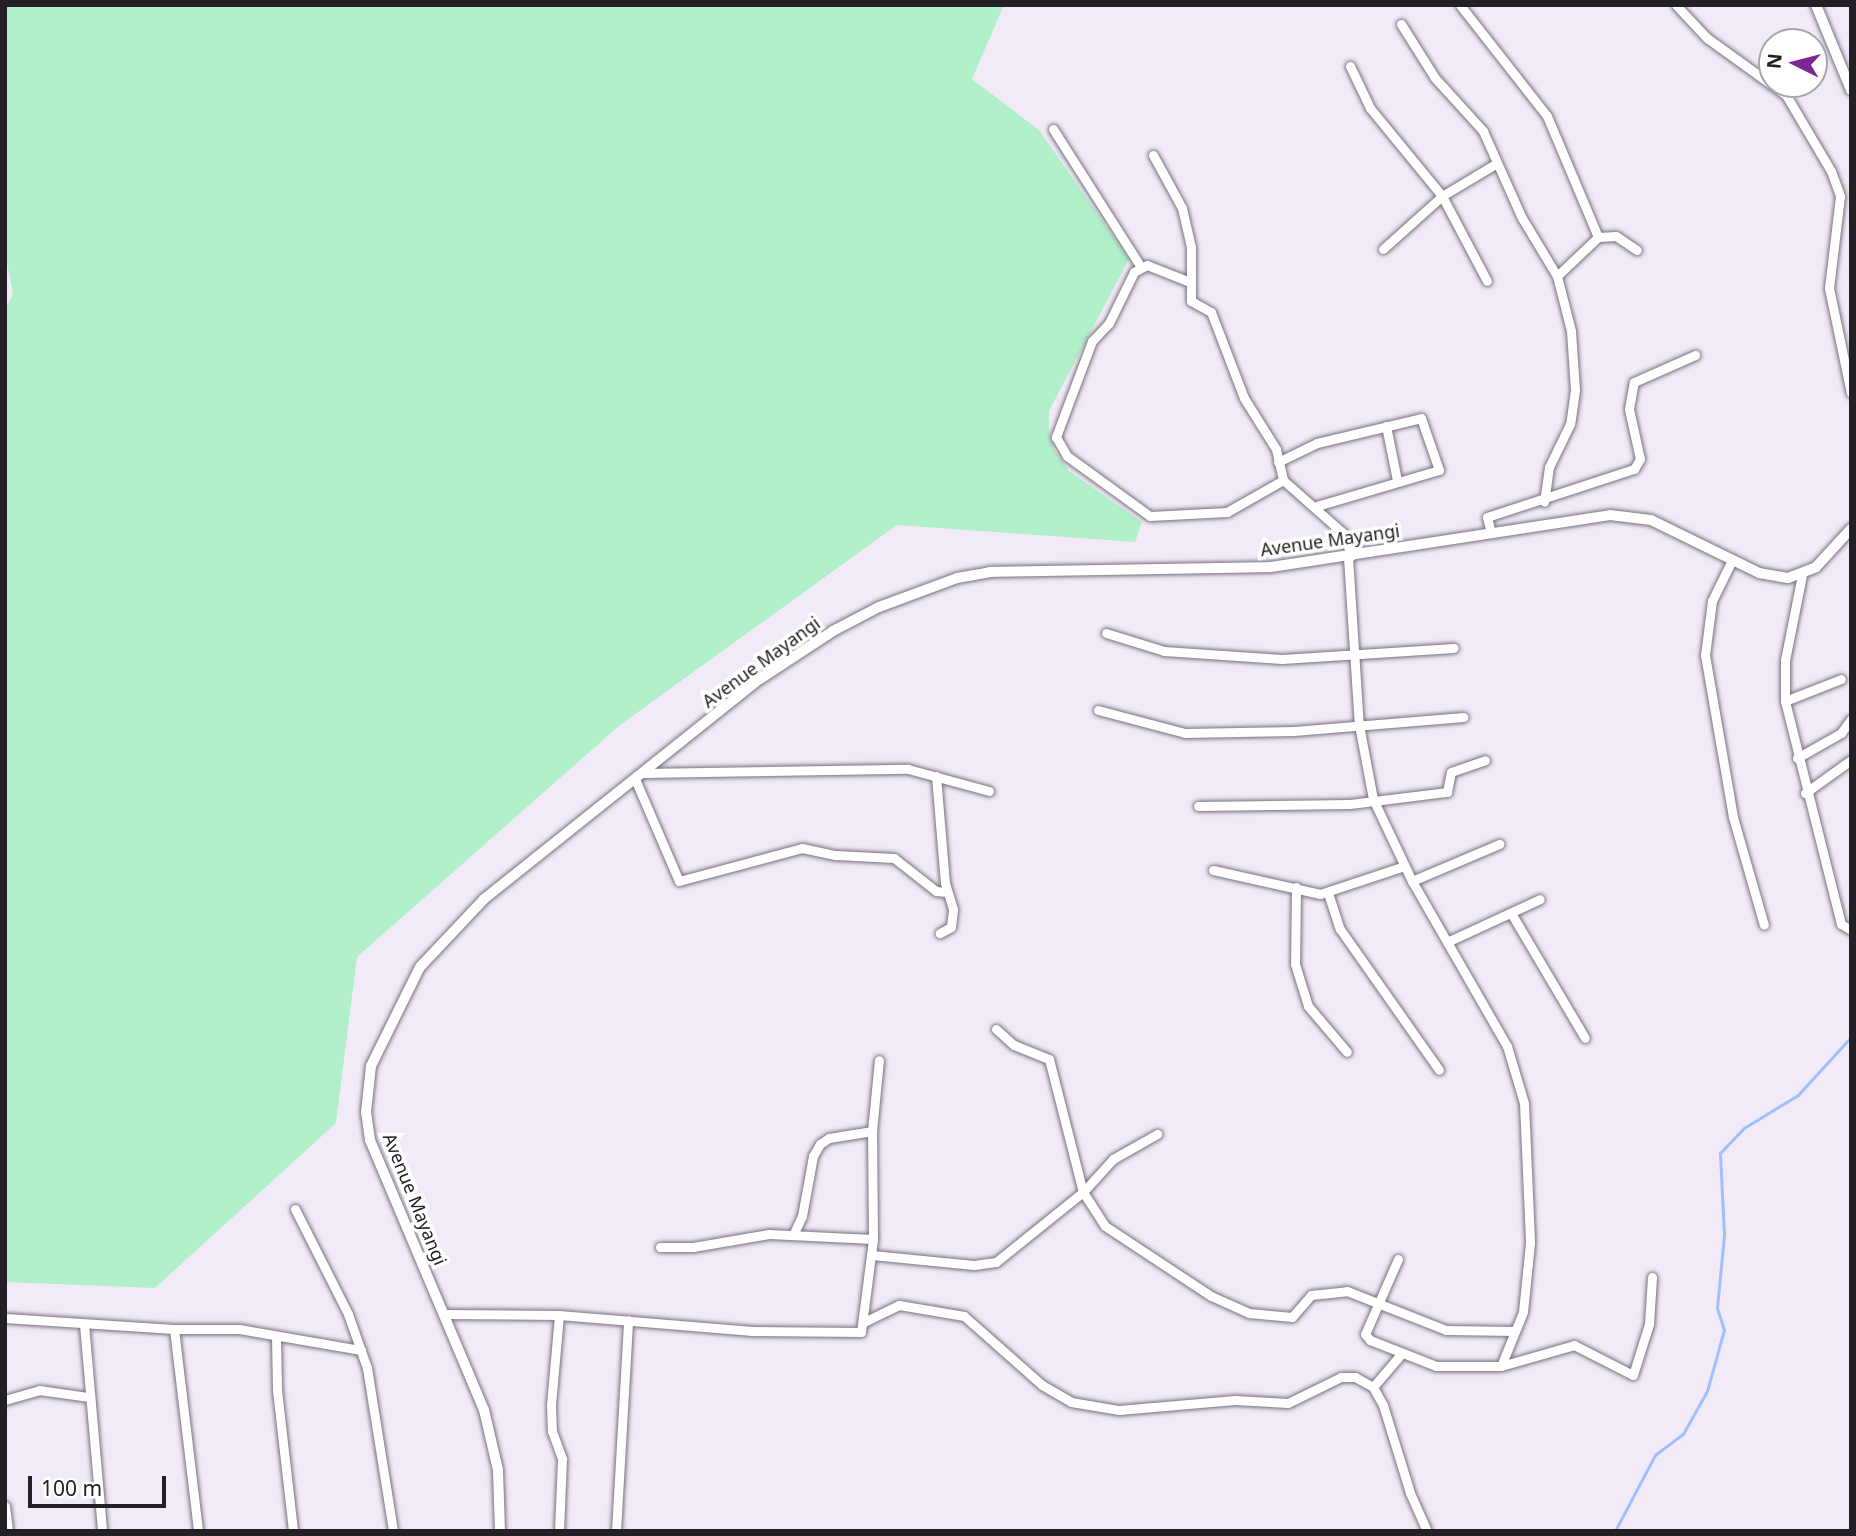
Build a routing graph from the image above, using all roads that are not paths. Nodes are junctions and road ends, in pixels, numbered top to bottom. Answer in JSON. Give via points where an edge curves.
{"nodes":[{"id":1,"x":1460,"y":5,"type":"edge"},
{"id":2,"x":1676,"y":5,"type":"edge"},
{"id":3,"x":1816,"y":5,"type":"edge"},
{"id":4,"x":1401,"y":24,"type":"dead end"},
{"id":5,"x":1350,"y":66,"type":"dead end"},
{"id":6,"x":1851,"y":90,"type":"edge"},
{"id":7,"x":1053,"y":129,"type":"dead end"},
{"id":8,"x":1153,"y":155,"type":"dead end"},
{"id":9,"x":1497,"y":163,"type":"junction"},
{"id":10,"x":1442,"y":196,"type":"junction"},
{"id":11,"x":1598,"y":237,"type":"junction"},
{"id":12,"x":1383,"y":249,"type":"dead end"},
{"id":13,"x":1637,"y":250,"type":"dead end"},
{"id":14,"x":1141,"y":267,"type":"junction"},
{"id":15,"x":1557,"y":276,"type":"junction"},
{"id":16,"x":1487,"y":281,"type":"dead end"},
{"id":17,"x":1190,"y":282,"type":"junction"},
{"id":18,"x":1695,"y":355,"type":"dead end"},
{"id":19,"x":1851,"y":393,"type":"edge"},
{"id":20,"x":1386,"y":426,"type":"junction"},
{"id":21,"x":1279,"y":462,"type":"junction"},
{"id":22,"x":1283,"y":480,"type":"junction"},
{"id":23,"x":1396,"y":480,"type":"junction"},
{"id":24,"x":1544,"y":502,"type":"junction"},
{"id":25,"x":1317,"y":506,"type":"junction"},
{"id":26,"x":1851,"y":529,"type":"edge"},
{"id":27,"x":1491,"y":533,"type":"junction"},
{"id":28,"x":1350,"y":556,"type":"junction"},
{"id":29,"x":1732,"y":560,"type":"junction"},
{"id":30,"x":1802,"y":575,"type":"junction"},
{"id":31,"x":1106,"y":633,"type":"dead end"},
{"id":32,"x":1454,"y":648,"type":"dead end"},
{"id":33,"x":1357,"y":652,"type":"junction"},
{"id":34,"x":1840,"y":679,"type":"dead end"},
{"id":35,"x":1785,"y":701,"type":"junction"},
{"id":36,"x":1098,"y":710,"type":"dead end"},
{"id":37,"x":1463,"y":717,"type":"dead end"},
{"id":38,"x":1851,"y":719,"type":"edge"},
{"id":39,"x":1359,"y":725,"type":"junction"},
{"id":40,"x":1797,"y":758,"type":"junction"},
{"id":41,"x":1485,"y":760,"type":"dead end"},
{"id":42,"x":1851,"y":760,"type":"edge"},
{"id":43,"x":639,"y":776,"type":"junction"},
{"id":44,"x":936,"y":776,"type":"junction"},
{"id":45,"x":989,"y":791,"type":"dead end"},
{"id":46,"x":1805,"y":793,"type":"junction"},
{"id":47,"x":1373,"y":799,"type":"junction"},
{"id":48,"x":1199,"y":807,"type":"dead end"},
{"id":49,"x":1499,"y":844,"type":"dead end"},
{"id":50,"x":1404,"y":866,"type":"junction"},
{"id":51,"x":1213,"y":870,"type":"dead end"},
{"id":52,"x":1412,"y":881,"type":"junction"},
{"id":53,"x":1296,"y":887,"type":"junction"},
{"id":54,"x":946,"y":892,"type":"junction"},
{"id":55,"x":1328,"y":894,"type":"junction"},
{"id":56,"x":1540,"y":900,"type":"dead end"},
{"id":57,"x":1511,"y":912,"type":"junction"},
{"id":58,"x":1764,"y":925,"type":"dead end"},
{"id":59,"x":1851,"y":930,"type":"edge"},
{"id":60,"x":940,"y":933,"type":"dead end"},
{"id":61,"x":1447,"y":942,"type":"junction"},
{"id":62,"x":996,"y":1029,"type":"dead end"},
{"id":63,"x":1585,"y":1038,"type":"dead end"},
{"id":64,"x":1348,"y":1052,"type":"dead end"},
{"id":65,"x":879,"y":1060,"type":"dead end"},
{"id":66,"x":1439,"y":1070,"type":"dead end"},
{"id":67,"x":872,"y":1130,"type":"junction"},
{"id":68,"x":1157,"y":1134,"type":"dead end"},
{"id":69,"x":1083,"y":1192,"type":"junction"},
{"id":70,"x":295,"y":1209,"type":"dead end"},
{"id":71,"x":794,"y":1233,"type":"junction"},
{"id":72,"x":873,"y":1239,"type":"junction"},
{"id":73,"x":660,"y":1247,"type":"dead end"},
{"id":74,"x":872,"y":1255,"type":"junction"},
{"id":75,"x":1398,"y":1259,"type":"dead end"},
{"id":76,"x":1651,"y":1277,"type":"dead end"},
{"id":77,"x":1378,"y":1299,"type":"junction"},
{"id":78,"x":443,"y":1314,"type":"junction"},
{"id":79,"x":559,"y":1315,"type":"junction"},
{"id":80,"x":5,"y":1318,"type":"edge"},
{"id":81,"x":628,"y":1320,"type":"junction"},
{"id":82,"x":864,"y":1322,"type":"junction"},
{"id":83,"x":83,"y":1324,"type":"junction"},
{"id":84,"x":174,"y":1329,"type":"junction"},
{"id":85,"x":1515,"y":1331,"type":"junction"},
{"id":86,"x":276,"y":1337,"type":"junction"},
{"id":87,"x":361,"y":1350,"type":"junction"},
{"id":88,"x":1402,"y":1353,"type":"junction"},
{"id":89,"x":1502,"y":1366,"type":"junction"},
{"id":90,"x":1373,"y":1387,"type":"junction"},
{"id":91,"x":88,"y":1397,"type":"junction"},
{"id":92,"x":5,"y":1400,"type":"edge"},
{"id":93,"x":5,"y":1506,"type":"edge"},
{"id":94,"x":8,"y":1531,"type":"edge"},
{"id":95,"x":102,"y":1531,"type":"edge"},
{"id":96,"x":198,"y":1531,"type":"edge"},
{"id":97,"x":293,"y":1531,"type":"edge"},
{"id":98,"x":393,"y":1531,"type":"edge"},
{"id":99,"x":500,"y":1531,"type":"edge"},
{"id":100,"x":559,"y":1531,"type":"edge"},
{"id":101,"x":616,"y":1531,"type":"edge"},
{"id":102,"x":1427,"y":1531,"type":"edge"}],
"edges":[{"from":1,"to":11,"type":"street","via":[[1547,116]]},
{"from":2,"to":19,"type":"street","via":[[1707,38],[1786,95],[1831,171],[1840,196],[1829,288]]},
{"from":3,"to":6,"type":"street"},
{"from":4,"to":9,"type":"street","via":[[1435,78],[1483,131]]},
{"from":5,"to":10,"type":"street","via":[[1370,108]]},
{"from":7,"to":14,"type":"street"},
{"from":8,"to":17,"type":"street","via":[[1182,208],[1191,247]]},
{"from":9,"to":10,"type":"street"},
{"from":9,"to":15,"type":"street","via":[[1522,218]]},
{"from":10,"to":12,"type":"street"},
{"from":10,"to":16,"type":"street"},
{"from":11,"to":13,"type":"street","via":[[1616,236]]},
{"from":11,"to":15,"type":"street"},
{"from":14,"to":17,"type":"street","via":[[1147,265]]},
{"from":14,"to":22,"type":"street","via":[[1120,293],[1109,323],[1092,341],[1056,437],[1067,456],[1150,516],[1227,512]]},
{"from":15,"to":24,"type":"street","via":[[1571,331],[1575,390],[1570,424],[1549,467]]},
{"from":17,"to":21,"type":"street","via":[[1191,301],[1209,309],[1244,398],[1258,413]]},
{"from":18,"to":24,"type":"street","via":[[1634,382],[1629,409],[1640,459],[1634,469]]},
{"from":20,"to":21,"type":"street","via":[[1317,443]]},
{"from":20,"to":23,"type":"street"},
{"from":20,"to":23,"type":"street","via":[[1422,418],[1439,470]]},
{"from":21,"to":22,"type":"street"},
{"from":22,"to":25,"type":"street"},
{"from":23,"to":25,"type":"street"},
{"from":24,"to":27,"type":"street","via":[[1487,517]]},
{"from":25,"to":28,"type":"street","via":[[1347,538]]},
{"from":26,"to":30,"type":"street","via":[[1819,565]]},
{"from":27,"to":28,"type":"street","name":"Avenue Mayangi"},
{"from":27,"to":29,"type":"street","name":"Avenue Mayangi","via":[[1595,515],[1629,516],[1665,525]]},
{"from":28,"to":33,"type":"street"},
{"from":28,"to":43,"type":"street","name":"Avenue Mayangi","via":[[1244,569],[1107,568],[990,572],[957,578],[879,607],[833,631],[760,679]]},
{"from":29,"to":30,"type":"street","name":"Avenue Mayangi","via":[[1773,577]]},
{"from":29,"to":58,"type":"street","via":[[1712,601],[1705,655],[1732,817]]},
{"from":30,"to":35,"type":"street","via":[[1785,660]]},
{"from":31,"to":33,"type":"street","via":[[1156,650],[1226,656],[1282,659]]},
{"from":32,"to":33,"type":"street"},
{"from":33,"to":39,"type":"street"},
{"from":34,"to":35,"type":"street"},
{"from":35,"to":40,"type":"street"},
{"from":36,"to":39,"type":"street","via":[[1185,733]]},
{"from":37,"to":39,"type":"street"},
{"from":38,"to":40,"type":"street","via":[[1841,733]]},
{"from":39,"to":47,"type":"street"},
{"from":40,"to":46,"type":"street"},
{"from":41,"to":47,"type":"street","via":[[1451,772],[1449,792]]},
{"from":42,"to":46,"type":"street"},
{"from":43,"to":44,"type":"street","via":[[908,769]]},
{"from":43,"to":54,"type":"street","via":[[679,881],[802,848],[894,858],[936,891]]},
{"from":43,"to":78,"type":"street","name":"Avenue Mayangi","via":[[484,899],[429,955],[371,1066],[366,1112],[370,1140]]},
{"from":44,"to":45,"type":"street"},
{"from":44,"to":54,"type":"street"},
{"from":46,"to":59,"type":"street","via":[[1841,924]]},
{"from":47,"to":48,"type":"street","via":[[1256,809]]},
{"from":47,"to":50,"type":"street"},
{"from":49,"to":52,"type":"street"},
{"from":50,"to":52,"type":"street"},
{"from":50,"to":55,"type":"street"},
{"from":51,"to":53,"type":"street"},
{"from":52,"to":61,"type":"street"},
{"from":53,"to":55,"type":"street"},
{"from":53,"to":64,"type":"street","via":[[1295,964],[1308,1006]]},
{"from":54,"to":60,"type":"street","via":[[953,910],[951,926]]},
{"from":55,"to":66,"type":"street","via":[[1340,929]]},
{"from":56,"to":57,"type":"street"},
{"from":57,"to":61,"type":"street"},
{"from":57,"to":63,"type":"street"},
{"from":61,"to":85,"type":"street","via":[[1507,1045],[1524,1103],[1530,1243],[1523,1312]]},
{"from":62,"to":69,"type":"street","via":[[1014,1045],[1049,1059]]},
{"from":65,"to":67,"type":"street"},
{"from":67,"to":71,"type":"street","via":[[820,1144]]},
{"from":67,"to":72,"type":"street"},
{"from":68,"to":69,"type":"street","via":[[1113,1159]]},
{"from":69,"to":74,"type":"street","via":[[1008,1256],[987,1265]]},
{"from":69,"to":77,"type":"street","via":[[1115,1233],[1186,1282],[1236,1309],[1292,1317],[1311,1295],[1332,1290]]},
{"from":70,"to":87,"type":"street"},
{"from":71,"to":72,"type":"street"},
{"from":71,"to":73,"type":"street"},
{"from":72,"to":74,"type":"street"},
{"from":74,"to":82,"type":"street"},
{"from":75,"to":77,"type":"street"},
{"from":76,"to":89,"type":"street","via":[[1649,1324],[1633,1375],[1574,1345]]},
{"from":77,"to":85,"type":"street","via":[[1446,1330]]},
{"from":77,"to":88,"type":"street","via":[[1366,1336]]},
{"from":78,"to":79,"type":"street"},
{"from":78,"to":99,"type":"street","name":"Avenue Mayangi","via":[[493,1438]]},
{"from":79,"to":81,"type":"street"},
{"from":79,"to":100,"type":"street","via":[[551,1405],[552,1431],[562,1459]]},
{"from":80,"to":83,"type":"street"},
{"from":81,"to":82,"type":"street","via":[[830,1335],[858,1334]]},
{"from":81,"to":101,"type":"street"},
{"from":82,"to":90,"type":"street","via":[[899,1305],[964,1315],[1042,1385],[1071,1402],[1119,1410],[1235,1400],[1288,1403],[1348,1376]]},
{"from":83,"to":84,"type":"street"},
{"from":83,"to":91,"type":"street"},
{"from":84,"to":86,"type":"street","via":[[239,1329]]},
{"from":84,"to":96,"type":"street"},
{"from":85,"to":89,"type":"street"},
{"from":86,"to":87,"type":"street"},
{"from":86,"to":97,"type":"street","via":[[277,1390]]},
{"from":87,"to":98,"type":"street","via":[[376,1404]]},
{"from":88,"to":89,"type":"street","via":[[1436,1366]]},
{"from":88,"to":90,"type":"street"},
{"from":90,"to":102,"type":"street","via":[[1391,1424],[1410,1493]]},
{"from":91,"to":92,"type":"street","via":[[39,1390]]},
{"from":91,"to":95,"type":"street"},
{"from":93,"to":94,"type":"street"}]}
